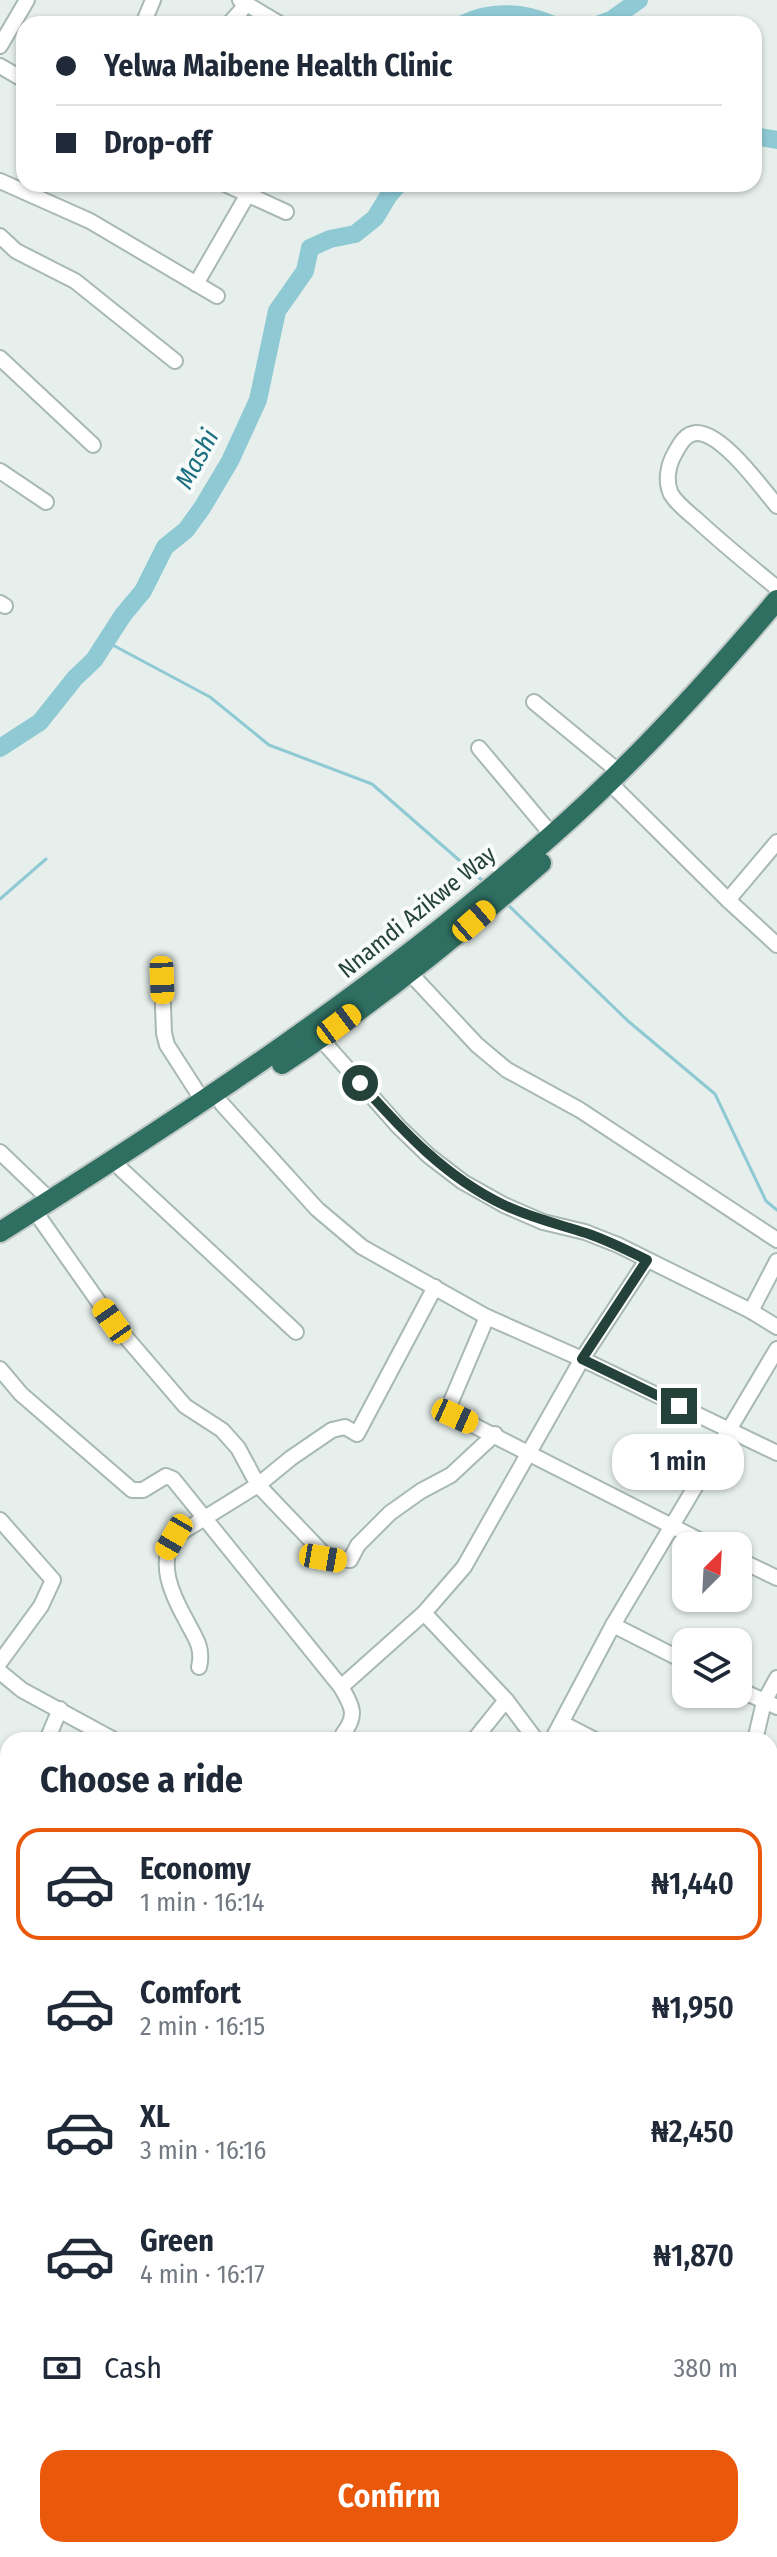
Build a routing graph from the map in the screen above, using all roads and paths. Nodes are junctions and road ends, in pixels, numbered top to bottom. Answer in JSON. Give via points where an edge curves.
{"nodes":[{"id":1,"x":243,"y":2,"type":"edge"},
{"id":2,"x":267,"y":16,"type":"edge"},
{"id":3,"x":16,"y":19,"type":"edge"},
{"id":4,"x":0,"y":46,"type":"edge"},
{"id":5,"x":25,"y":192,"type":"edge"},
{"id":6,"x":243,"y":192,"type":"edge"},
{"id":7,"x":248,"y":194,"type":"junction"},
{"id":8,"x":286,"y":212,"type":"dead end"},
{"id":9,"x":0,"y":236,"type":"edge"},
{"id":10,"x":196,"y":284,"type":"junction"},
{"id":11,"x":217,"y":296,"type":"dead end"},
{"id":12,"x":0,"y":358,"type":"edge"},
{"id":13,"x":175,"y":361,"type":"dead end"},
{"id":14,"x":93,"y":445,"type":"dead end"},
{"id":15,"x":0,"y":471,"type":"edge"},
{"id":16,"x":46,"y":502,"type":"dead end"},
{"id":17,"x":777,"y":506,"type":"edge"},
{"id":18,"x":777,"y":588,"type":"edge"},
{"id":19,"x":777,"y":600,"type":"edge"},
{"id":20,"x":777,"y":621,"type":"edge"},
{"id":21,"x":534,"y":702,"type":"dead end"},
{"id":22,"x":479,"y":748,"type":"dead end"},
{"id":23,"x":614,"y":780,"type":"junction"},
{"id":24,"x":552,"y":835,"type":"junction"},
{"id":25,"x":777,"y":842,"type":"edge"},
{"id":26,"x":728,"y":900,"type":"junction"},
{"id":27,"x":777,"y":945,"type":"edge"},
{"id":28,"x":409,"y":972,"type":"junction"},
{"id":29,"x":162,"y":980,"type":"dead end"},
{"id":30,"x":321,"y":1039,"type":"junction"},
{"id":31,"x":213,"y":1102,"type":"junction"},
{"id":32,"x":0,"y":1152,"type":"edge"},
{"id":33,"x":121,"y":1169,"type":"junction"},
{"id":34,"x":50,"y":1200,"type":"junction"},
{"id":35,"x":41,"y":1220,"type":"junction"},
{"id":36,"x":0,"y":1232,"type":"edge"},
{"id":37,"x":777,"y":1240,"type":"edge"},
{"id":38,"x":0,"y":1247,"type":"edge"},
{"id":39,"x":647,"y":1260,"type":"junction"},
{"id":40,"x":777,"y":1261,"type":"edge"},
{"id":41,"x":435,"y":1287,"type":"junction"},
{"id":42,"x":751,"y":1311,"type":"junction"},
{"id":43,"x":487,"y":1317,"type":"junction"},
{"id":44,"x":777,"y":1327,"type":"edge"},
{"id":45,"x":296,"y":1332,"type":"dead end"},
{"id":46,"x":777,"y":1349,"type":"edge"},
{"id":47,"x":582,"y":1359,"type":"junction"},
{"id":48,"x":0,"y":1369,"type":"edge"},
{"id":49,"x":727,"y":1430,"type":"junction"},
{"id":50,"x":495,"y":1434,"type":"junction"},
{"id":51,"x":528,"y":1453,"type":"junction"},
{"id":52,"x":777,"y":1453,"type":"edge"},
{"id":53,"x":258,"y":1485,"type":"junction"},
{"id":54,"x":203,"y":1519,"type":"junction"},
{"id":55,"x":0,"y":1520,"type":"edge"},
{"id":56,"x":671,"y":1526,"type":"junction"},
{"id":57,"x":683,"y":1532,"type":"edge"},
{"id":58,"x":752,"y":1566,"type":"edge"},
{"id":59,"x":777,"y":1578,"type":"edge"},
{"id":60,"x":424,"y":1613,"type":"junction"},
{"id":61,"x":613,"y":1625,"type":"junction"},
{"id":62,"x":672,"y":1655,"type":"edge"},
{"id":63,"x":0,"y":1662,"type":"edge"},
{"id":64,"x":199,"y":1667,"type":"dead end"},
{"id":65,"x":0,"y":1672,"type":"edge"},
{"id":66,"x":777,"y":1678,"type":"edge"},
{"id":67,"x":341,"y":1687,"type":"junction"},
{"id":68,"x":752,"y":1696,"type":"edge"},
{"id":69,"x":506,"y":1700,"type":"junction"},
{"id":70,"x":771,"y":1705,"type":"edge"},
{"id":71,"x":60,"y":1709,"type":"junction"},
{"id":72,"x":562,"y":1723,"type":"junction"},
{"id":73,"x":50,"y":1732,"type":"edge"},
{"id":74,"x":100,"y":1732,"type":"edge"},
{"id":75,"x":348,"y":1732,"type":"edge"},
{"id":76,"x":480,"y":1732,"type":"edge"},
{"id":77,"x":530,"y":1732,"type":"edge"},
{"id":78,"x":557,"y":1732,"type":"edge"},
{"id":79,"x":579,"y":1732,"type":"edge"},
{"id":80,"x":759,"y":1732,"type":"edge"}],
"edges":[{"from":1,"to":2,"type":"street"},
{"from":3,"to":4,"type":"street"},
{"from":5,"to":10,"type":"street","via":[[90,221]]},
{"from":6,"to":7,"type":"street"},
{"from":7,"to":8,"type":"street"},
{"from":7,"to":10,"type":"street"},
{"from":9,"to":13,"type":"street","via":[[16,251],[75,281]]},
{"from":10,"to":11,"type":"street"},
{"from":12,"to":14,"type":"street"},
{"from":15,"to":16,"type":"street"},
{"from":17,"to":18,"type":"street","via":[[736,458],[703,434],[681,441],[671,459],[668,485],[676,500]]},
{"from":19,"to":23,"type":"highway","name":"Nnamdi Azikwe Way"},
{"from":20,"to":23,"type":"highway","name":"Nnamdi Azikwe Way","via":[[692,714]]},
{"from":21,"to":23,"type":"street"},
{"from":22,"to":24,"type":"street"},
{"from":23,"to":24,"type":"highway","name":"Nnamdi Azikwe Way"},
{"from":23,"to":26,"type":"street"},
{"from":23,"to":28,"type":"highway","name":"Nnamdi Azikwe Way","via":[[542,862]]},
{"from":24,"to":31,"type":"highway","name":"Nnamdi Azikwe Way","via":[[388,970]]},
{"from":25,"to":26,"type":"street"},
{"from":26,"to":27,"type":"street"},
{"from":28,"to":30,"type":"highway","name":"Nnamdi Azikwe Way"},
{"from":28,"to":37,"type":"street","via":[[507,1070],[580,1110]]},
{"from":29,"to":31,"type":"street","via":[[167,1045]]},
{"from":30,"to":31,"type":"highway","name":"Nnamdi Azikwe Way"},
{"from":30,"to":39,"type":"street","via":[[399,1127],[463,1182],[543,1222],[585,1232]]},
{"from":31,"to":33,"type":"highway","name":"Nnamdi Azikwe Way"},
{"from":31,"to":34,"type":"highway","name":"Nnamdi Azikwe Way"},
{"from":31,"to":41,"type":"street","via":[[317,1209],[362,1247]]},
{"from":32,"to":34,"type":"street"},
{"from":33,"to":35,"type":"highway","name":"Nnamdi Azikwe Way"},
{"from":33,"to":45,"type":"street"},
{"from":34,"to":36,"type":"highway","name":"Nnamdi Azikwe Way"},
{"from":35,"to":38,"type":"highway","name":"Nnamdi Azikwe Way"},
{"from":35,"to":53,"type":"street","via":[[112,1321],[185,1406],[222,1430]]},
{"from":39,"to":42,"type":"street"},
{"from":39,"to":47,"type":"street"},
{"from":40,"to":42,"type":"street"},
{"from":41,"to":43,"type":"street"},
{"from":41,"to":53,"type":"street","via":[[357,1434],[345,1427],[332,1430]]},
{"from":42,"to":44,"type":"street"},
{"from":43,"to":47,"type":"street"},
{"from":43,"to":50,"type":"street","via":[[449,1410]]},
{"from":46,"to":49,"type":"street"},
{"from":47,"to":49,"type":"street"},
{"from":47,"to":51,"type":"street"},
{"from":48,"to":54,"type":"street","via":[[21,1394],[132,1490],[170,1476]]},
{"from":49,"to":52,"type":"street"},
{"from":49,"to":56,"type":"street"},
{"from":50,"to":51,"type":"street"},
{"from":50,"to":53,"type":"street","via":[[451,1475],[390,1513],[350,1560],[323,1558]]},
{"from":51,"to":56,"type":"street"},
{"from":51,"to":60,"type":"street","via":[[464,1567]]},
{"from":53,"to":54,"type":"street"},
{"from":54,"to":64,"type":"street","via":[[174,1537],[165,1568],[198,1638]]},
{"from":54,"to":67,"type":"street"},
{"from":55,"to":63,"type":"street","via":[[53,1580],[41,1606]]},
{"from":56,"to":57,"type":"street"},
{"from":56,"to":61,"type":"street"},
{"from":58,"to":59,"type":"street"},
{"from":60,"to":67,"type":"street"},
{"from":60,"to":69,"type":"street"},
{"from":61,"to":62,"type":"street"},
{"from":61,"to":72,"type":"street"},
{"from":65,"to":71,"type":"street"},
{"from":66,"to":70,"type":"street"},
{"from":67,"to":75,"type":"street","via":[[352,1711]]},
{"from":68,"to":70,"type":"street"},
{"from":69,"to":76,"type":"street"},
{"from":69,"to":77,"type":"street"},
{"from":70,"to":80,"type":"street"},
{"from":71,"to":73,"type":"street"},
{"from":71,"to":74,"type":"street"},
{"from":72,"to":78,"type":"street"},
{"from":72,"to":79,"type":"street"}]}
